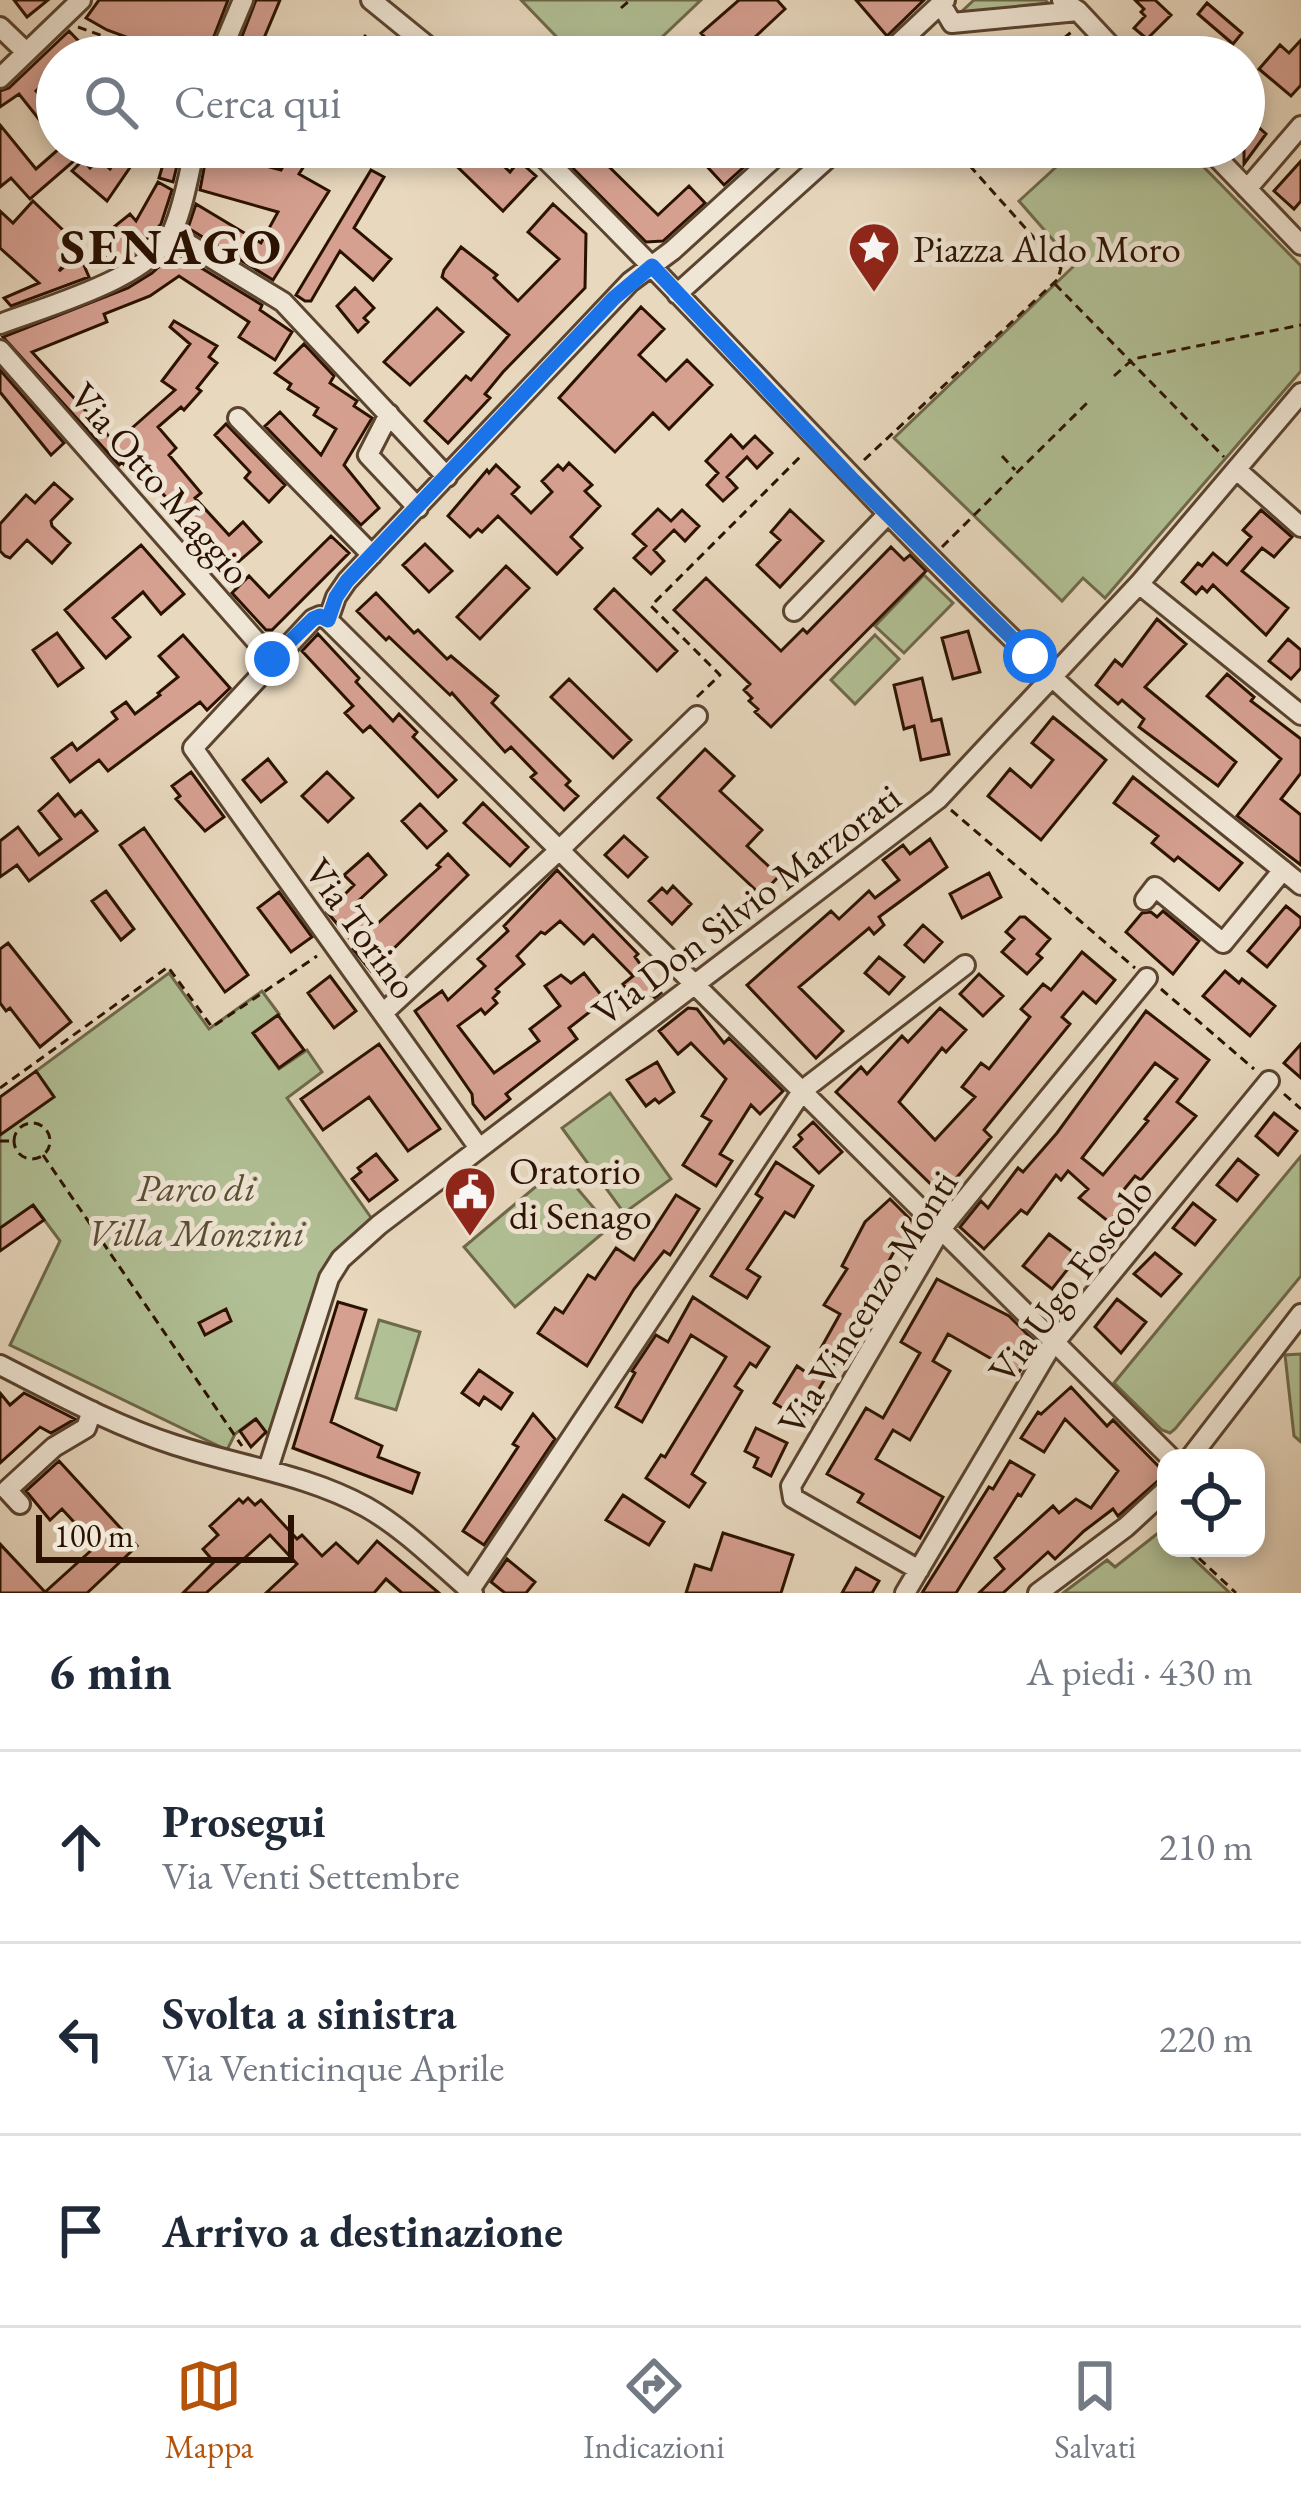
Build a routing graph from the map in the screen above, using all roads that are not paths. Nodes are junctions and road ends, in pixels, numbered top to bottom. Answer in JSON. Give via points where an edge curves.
{"nodes":[{"id":1,"x":81,"y":0,"type":"edge"},
{"id":2,"x":243,"y":0,"type":"edge"},
{"id":3,"x":371,"y":0,"type":"edge"},
{"id":4,"x":943,"y":2,"type":"edge"},
{"id":5,"x":1076,"y":8,"type":"edge"},
{"id":6,"x":0,"y":27,"type":"edge"},
{"id":7,"x":43,"y":36,"type":"edge"},
{"id":8,"x":228,"y":36,"type":"edge"},
{"id":9,"x":415,"y":36,"type":"edge"},
{"id":10,"x":907,"y":36,"type":"edge"},
{"id":11,"x":1102,"y":36,"type":"edge"},
{"id":12,"x":36,"y":43,"type":"edge"},
{"id":13,"x":26,"y":52,"type":"junction"},
{"id":14,"x":0,"y":78,"type":"edge"},
{"id":15,"x":1301,"y":127,"type":"edge"},
{"id":16,"x":189,"y":168,"type":"edge"},
{"id":17,"x":554,"y":168,"type":"edge"},
{"id":18,"x":762,"y":168,"type":"edge"},
{"id":19,"x":817,"y":168,"type":"edge"},
{"id":20,"x":1227,"y":168,"type":"edge"},
{"id":21,"x":1247,"y":189,"type":"junction"},
{"id":22,"x":172,"y":234,"type":"junction"},
{"id":23,"x":1301,"y":244,"type":"edge"},
{"id":24,"x":652,"y":266,"type":"junction"},
{"id":25,"x":676,"y":294,"type":"junction"},
{"id":26,"x":0,"y":324,"type":"edge"},
{"id":27,"x":0,"y":350,"type":"edge"},
{"id":28,"x":1301,"y":393,"type":"edge"},
{"id":29,"x":389,"y":414,"type":"junction"},
{"id":30,"x":238,"y":418,"type":"dead end"},
{"id":31,"x":1238,"y":471,"type":"junction"},
{"id":32,"x":447,"y":476,"type":"junction"},
{"id":33,"x":418,"y":508,"type":"junction"},
{"id":34,"x":887,"y":515,"type":"junction"},
{"id":35,"x":1301,"y":527,"type":"edge"},
{"id":36,"x":372,"y":555,"type":"junction"},
{"id":37,"x":1139,"y":584,"type":"junction"},
{"id":38,"x":794,"y":611,"type":"dead end"},
{"id":39,"x":328,"y":620,"type":"junction"},
{"id":40,"x":272,"y":659,"type":"junction"},
{"id":41,"x":1054,"y":679,"type":"junction"},
{"id":42,"x":1301,"y":715,"type":"edge"},
{"id":43,"x":697,"y":716,"type":"road end"},
{"id":44,"x":561,"y":848,"type":"junction"},
{"id":45,"x":1283,"y":870,"type":"junction"},
{"id":46,"x":1301,"y":886,"type":"edge"},
{"id":47,"x":1145,"y":900,"type":"dead end"},
{"id":48,"x":964,"y":964,"type":"dead end"},
{"id":49,"x":1147,"y":978,"type":"road end"},
{"id":50,"x":697,"y":983,"type":"junction"},
{"id":51,"x":382,"y":1013,"type":"junction"},
{"id":52,"x":1269,"y":1081,"type":"road end"},
{"id":53,"x":802,"y":1090,"type":"junction"},
{"id":54,"x":479,"y":1148,"type":"junction"},
{"id":55,"x":941,"y":1229,"type":"junction"},
{"id":56,"x":1301,"y":1313,"type":"edge"},
{"id":57,"x":1056,"y":1341,"type":"junction"},
{"id":58,"x":0,"y":1365,"type":"edge"},
{"id":59,"x":92,"y":1412,"type":"junction"},
{"id":60,"x":1154,"y":1438,"type":"junction"},
{"id":61,"x":1163,"y":1449,"type":"edge"},
{"id":62,"x":1182,"y":1449,"type":"edge"},
{"id":63,"x":1196,"y":1449,"type":"edge"},
{"id":64,"x":268,"y":1468,"type":"junction"},
{"id":65,"x":1157,"y":1498,"type":"edge"},
{"id":66,"x":20,"y":1504,"type":"dead end"},
{"id":67,"x":919,"y":1570,"type":"junction"},
{"id":68,"x":471,"y":1592,"type":"edge"},
{"id":69,"x":905,"y":1593,"type":"edge"},
{"id":70,"x":1038,"y":1593,"type":"edge"}],
"edges":[{"from":1,"to":7,"type":"street"},
{"from":2,"to":8,"type":"street"},
{"from":3,"to":9,"type":"street"},
{"from":4,"to":5,"type":"street","via":[[952,22]]},
{"from":4,"to":10,"type":"street"},
{"from":5,"to":11,"type":"street"},
{"from":6,"to":13,"type":"street"},
{"from":12,"to":13,"type":"street"},
{"from":13,"to":14,"type":"street"},
{"from":15,"to":21,"type":"street"},
{"from":16,"to":22,"type":"street"},
{"from":17,"to":24,"type":"street"},
{"from":18,"to":24,"type":"street"},
{"from":19,"to":25,"type":"street"},
{"from":20,"to":21,"type":"street"},
{"from":21,"to":23,"type":"street"},
{"from":22,"to":26,"type":"street","via":[[111,282]]},
{"from":22,"to":29,"type":"street","via":[[283,302]]},
{"from":24,"to":25,"type":"street"},
{"from":24,"to":32,"type":"street"},
{"from":25,"to":34,"type":"street"},
{"from":27,"to":40,"type":"street","name":"Via Otto Maggio"},
{"from":28,"to":31,"type":"street","name":"Via Don Silvio Marzorati"},
{"from":29,"to":32,"type":"street"},
{"from":29,"to":33,"type":"street","via":[[368,455]]},
{"from":30,"to":36,"type":"street"},
{"from":31,"to":35,"type":"street"},
{"from":31,"to":37,"type":"street","name":"Via Don Silvio Marzorati"},
{"from":32,"to":33,"type":"street"},
{"from":33,"to":36,"type":"street"},
{"from":34,"to":38,"type":"street"},
{"from":34,"to":41,"type":"street"},
{"from":36,"to":39,"type":"street","via":[[336,597]]},
{"from":37,"to":41,"type":"street","name":"Via Don Silvio Marzorati"},
{"from":37,"to":42,"type":"street"},
{"from":39,"to":40,"type":"street","via":[[313,619]]},
{"from":39,"to":44,"type":"street"},
{"from":40,"to":51,"type":"street","name":"Via Torino","via":[[193,747]]},
{"from":41,"to":45,"type":"street"},
{"from":41,"to":50,"type":"street","name":"Via Don Silvio Marzorati","via":[[938,799]]},
{"from":43,"to":44,"type":"street"},
{"from":44,"to":50,"type":"street"},
{"from":44,"to":51,"type":"street"},
{"from":45,"to":46,"type":"street"},
{"from":45,"to":47,"type":"street","via":[[1223,943],[1155,887]]},
{"from":48,"to":53,"type":"street"},
{"from":49,"to":55,"type":"street","name":"Via Vincenzo Monti"},
{"from":50,"to":53,"type":"street"},
{"from":50,"to":54,"type":"street","name":"Via Don Silvio Marzorati"},
{"from":51,"to":54,"type":"street","name":"Via Torino"},
{"from":52,"to":57,"type":"street","name":"Via Ugo Foscolo"},
{"from":53,"to":55,"type":"street"},
{"from":53,"to":68,"type":"street"},
{"from":54,"to":64,"type":"street","name":"Via Don Silvio Marzorati","via":[[334,1268]]},
{"from":55,"to":57,"type":"street"},
{"from":55,"to":67,"type":"street","name":"Via Vincenzo Monti","via":[[790,1490]]},
{"from":56,"to":63,"type":"street"},
{"from":57,"to":60,"type":"street"},
{"from":57,"to":67,"type":"street","name":"Via Ugo Foscolo"},
{"from":58,"to":59,"type":"street"},
{"from":59,"to":64,"type":"street","via":[[177,1446],[236,1454]]},
{"from":59,"to":66,"type":"street","via":[[86,1428],[7,1490]]},
{"from":60,"to":61,"type":"street"},
{"from":60,"to":62,"type":"street"},
{"from":64,"to":68,"type":"street","via":[[368,1508]]},
{"from":65,"to":70,"type":"street"},
{"from":67,"to":69,"type":"street","name":"Via Ugo Foscolo"}]}
